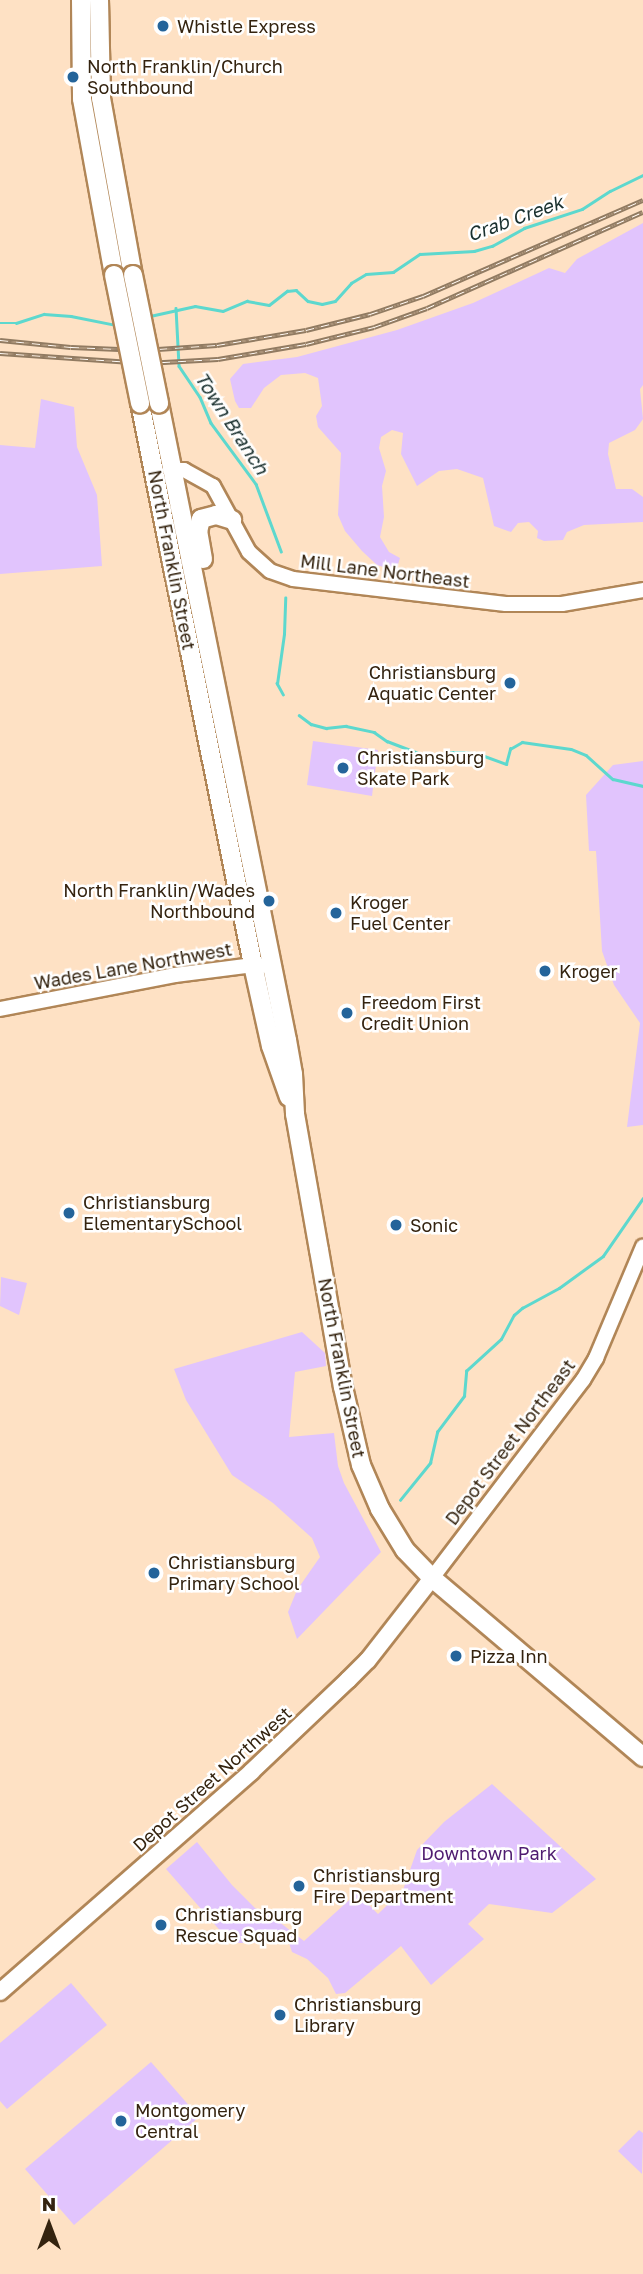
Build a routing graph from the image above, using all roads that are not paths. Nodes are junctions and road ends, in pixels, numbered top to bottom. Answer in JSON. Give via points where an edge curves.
{"nodes":[{"id":1,"x":81,"y":0,"type":"edge"},
{"id":2,"x":99,"y":0,"type":"edge"},
{"id":3,"x":173,"y":470,"type":"junction"},
{"id":4,"x":232,"y":520,"type":"junction"},
{"id":5,"x":643,"y":590,"type":"edge"},
{"id":6,"x":206,"y":636,"type":"junction"},
{"id":7,"x":253,"y":965,"type":"junction"},
{"id":8,"x":272,"y":966,"type":"junction"},
{"id":9,"x":0,"y":1009,"type":"edge"},
{"id":10,"x":295,"y":1114,"type":"junction"},
{"id":11,"x":643,"y":1247,"type":"edge"},
{"id":12,"x":432,"y":1578,"type":"junction"},
{"id":13,"x":643,"y":1757,"type":"edge"},
{"id":14,"x":0,"y":1992,"type":"edge"}],
"edges":[{"from":1,"to":7,"type":"main road","name":"North Franklin Street","bridge":true,"via":[[82,99]]},
{"from":2,"to":3,"type":"main road","name":"North Franklin Street","bridge":true,"via":[[101,98]]},
{"from":3,"to":4,"type":"street","name":"Mill Lane Northeast","via":[[184,470],[212,486]]},
{"from":3,"to":6,"type":"main road","name":"North Franklin Street"},
{"from":4,"to":5,"type":"street","name":"Mill Lane Northeast","via":[[258,562],[282,576],[306,582],[506,604],[562,604]]},
{"from":4,"to":6,"type":"main road","via":[[208,516],[198,526],[208,591]]},
{"from":6,"to":8,"type":"main road","name":"North Franklin Street"},
{"from":7,"to":8,"type":"street","name":"Wades Lane Northwest"},
{"from":7,"to":9,"type":"street","name":"Wades Lane Northwest"},
{"from":7,"to":10,"type":"main road","name":"North Franklin Street","via":[[271,1046]]},
{"from":8,"to":10,"type":"main road","name":"North Franklin Street","via":[[293,1074]]},
{"from":10,"to":12,"type":"main road","name":"North Franklin Street","via":[[361,1465],[396,1537]]},
{"from":11,"to":12,"type":"street","name":"Depot Street Northeast","via":[[583,1380]]},
{"from":12,"to":13,"type":"main road","name":"North Franklin Street"},
{"from":12,"to":14,"type":"main road","name":"Depot Street Northwest","via":[[348,1680],[241,1781]]}]}
